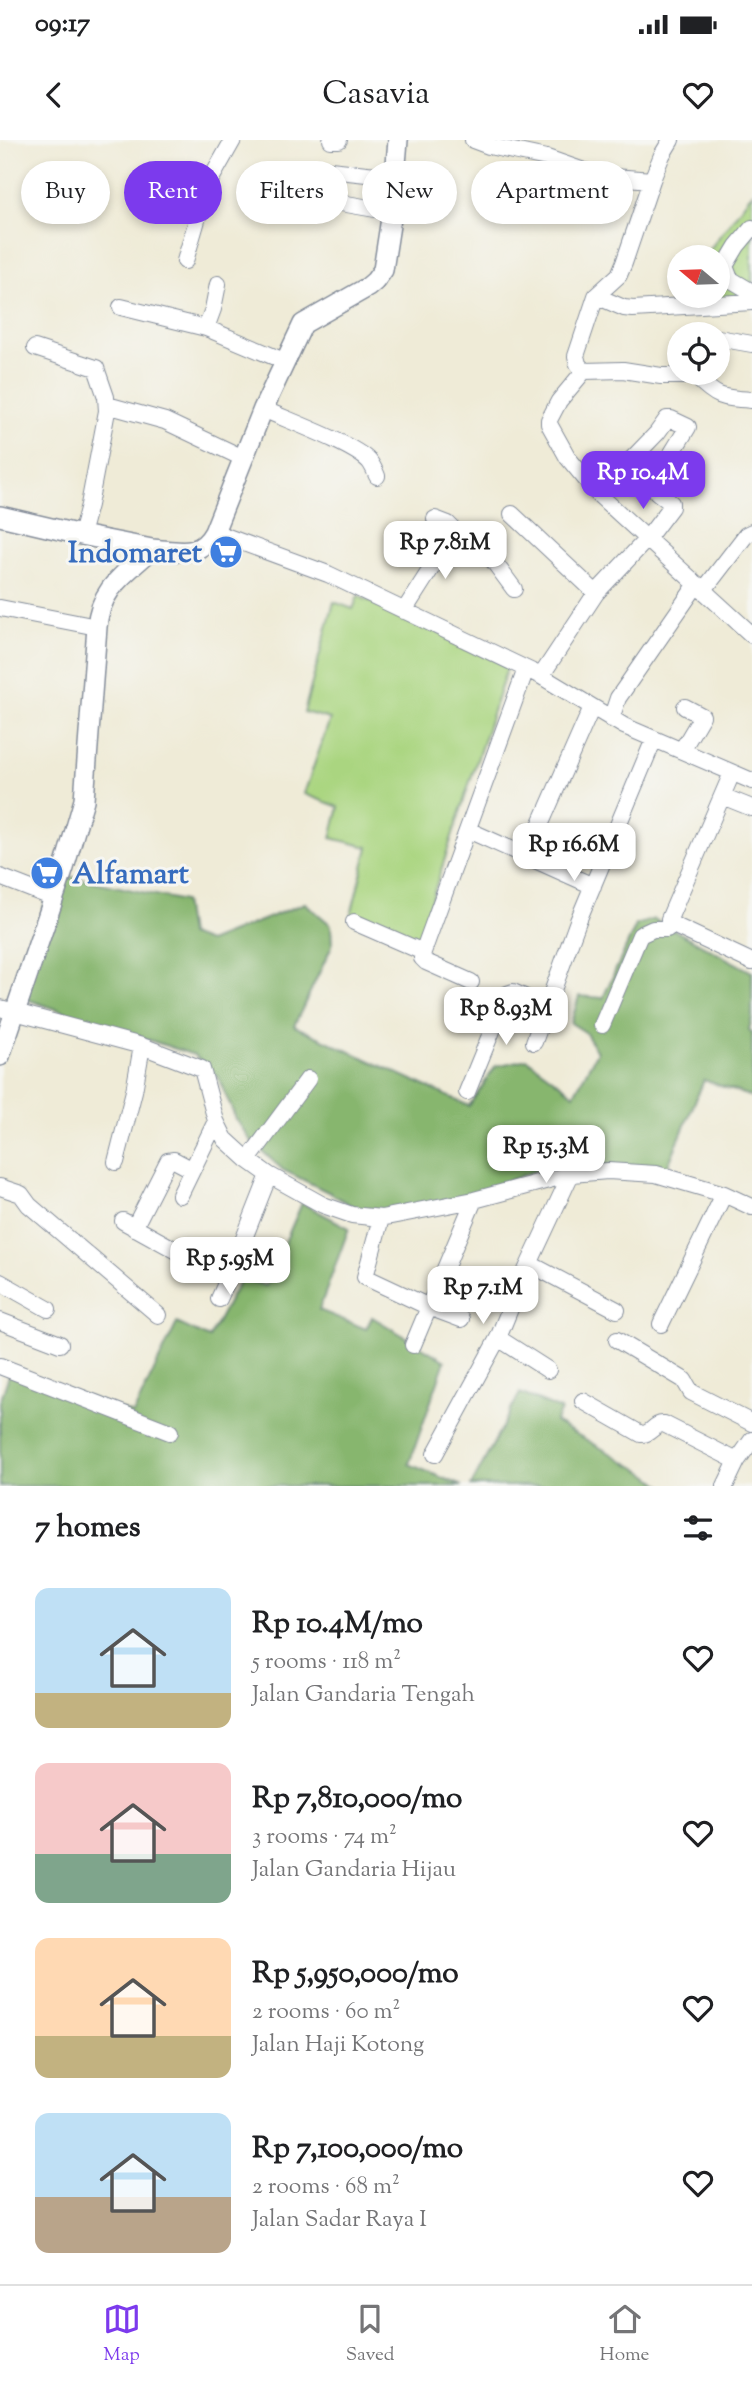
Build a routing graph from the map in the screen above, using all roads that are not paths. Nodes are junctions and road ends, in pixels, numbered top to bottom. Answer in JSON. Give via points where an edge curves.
{"nodes":[{"id":1,"x":233,"y":140,"type":"edge"},
{"id":2,"x":331,"y":140,"type":"edge"},
{"id":3,"x":339,"y":140,"type":"edge"},
{"id":4,"x":398,"y":140,"type":"edge"},
{"id":5,"x":473,"y":140,"type":"edge"},
{"id":6,"x":671,"y":140,"type":"edge"},
{"id":7,"x":521,"y":145,"type":"edge"},
{"id":8,"x":396,"y":161,"type":"edge"},
{"id":9,"x":652,"y":180,"type":"junction"},
{"id":10,"x":390,"y":224,"type":"edge"},
{"id":11,"x":752,"y":228,"type":"edge"},
{"id":12,"x":185,"y":261,"type":"dead end"},
{"id":13,"x":218,"y":284,"type":"dead end"},
{"id":14,"x":752,"y":292,"type":"edge"},
{"id":15,"x":596,"y":296,"type":"junction"},
{"id":16,"x":752,"y":302,"type":"edge"},
{"id":17,"x":121,"y":307,"type":"dead end"},
{"id":18,"x":206,"y":328,"type":"junction"},
{"id":19,"x":730,"y":340,"type":"edge"},
{"id":20,"x":752,"y":344,"type":"edge"},
{"id":21,"x":35,"y":348,"type":"dead end"},
{"id":22,"x":253,"y":356,"type":"dead end"},
{"id":23,"x":283,"y":364,"type":"junction"},
{"id":24,"x":584,"y":371,"type":"junction"},
{"id":25,"x":667,"y":376,"type":"edge"},
{"id":26,"x":706,"y":385,"type":"edge"},
{"id":27,"x":752,"y":400,"type":"edge"},
{"id":28,"x":107,"y":405,"type":"junction"},
{"id":29,"x":263,"y":409,"type":"junction"},
{"id":30,"x":243,"y":458,"type":"junction"},
{"id":31,"x":377,"y":476,"type":"dead end"},
{"id":32,"x":598,"y":494,"type":"junction"},
{"id":33,"x":512,"y":514,"type":"dead end"},
{"id":34,"x":0,"y":516,"type":"edge"},
{"id":35,"x":435,"y":519,"type":"dead end"},
{"id":36,"x":455,"y":531,"type":"junction"},
{"id":37,"x":214,"y":532,"type":"junction"},
{"id":38,"x":752,"y":532,"type":"edge"},
{"id":39,"x":81,"y":535,"type":"junction"},
{"id":40,"x":646,"y":540,"type":"junction"},
{"id":41,"x":152,"y":549,"type":"junction"},
{"id":42,"x":700,"y":588,"type":"junction"},
{"id":43,"x":514,"y":589,"type":"dead end"},
{"id":44,"x":596,"y":593,"type":"junction"},
{"id":45,"x":0,"y":608,"type":"edge"},
{"id":46,"x":404,"y":611,"type":"junction"},
{"id":47,"x":97,"y":627,"type":"junction"},
{"id":48,"x":752,"y":635,"type":"edge"},
{"id":49,"x":526,"y":669,"type":"junction"},
{"id":50,"x":541,"y":676,"type":"junction"},
{"id":51,"x":592,"y":707,"type":"junction"},
{"id":52,"x":685,"y":707,"type":"dead end"},
{"id":53,"x":611,"y":719,"type":"junction"},
{"id":54,"x":654,"y":739,"type":"junction"},
{"id":55,"x":682,"y":750,"type":"junction"},
{"id":56,"x":732,"y":773,"type":"junction"},
{"id":57,"x":752,"y":781,"type":"edge"},
{"id":58,"x":722,"y":796,"type":"junction"},
{"id":59,"x":752,"y":808,"type":"edge"},
{"id":60,"x":468,"y":830,"type":"junction"},
{"id":61,"x":527,"y":855,"type":"junction"},
{"id":62,"x":0,"y":877,"type":"edge"},
{"id":63,"x":593,"y":886,"type":"junction"},
{"id":64,"x":54,"y":898,"type":"junction"},
{"id":65,"x":354,"y":922,"type":"dead end"},
{"id":66,"x":671,"y":924,"type":"junction"},
{"id":67,"x":423,"y":952,"type":"junction"},
{"id":68,"x":752,"y":962,"type":"edge"},
{"id":69,"x":471,"y":982,"type":"dead end"},
{"id":70,"x":546,"y":1007,"type":"junction"},
{"id":71,"x":8,"y":1011,"type":"edge"},
{"id":72,"x":602,"y":1025,"type":"dead end"},
{"id":73,"x":534,"y":1042,"type":"dead end"},
{"id":74,"x":142,"y":1046,"type":"junction"},
{"id":75,"x":0,"y":1056,"type":"edge"},
{"id":76,"x":308,"y":1079,"type":"dead end"},
{"id":77,"x":467,"y":1092,"type":"dead end"},
{"id":78,"x":214,"y":1125,"type":"junction"},
{"id":79,"x":223,"y":1145,"type":"dead end"},
{"id":80,"x":248,"y":1160,"type":"junction"},
{"id":81,"x":116,"y":1162,"type":"dead end"},
{"id":82,"x":191,"y":1169,"type":"junction"},
{"id":83,"x":571,"y":1174,"type":"junction"},
{"id":84,"x":270,"y":1175,"type":"junction"},
{"id":85,"x":0,"y":1186,"type":"edge"},
{"id":86,"x":724,"y":1194,"type":"junction"},
{"id":87,"x":180,"y":1195,"type":"dead end"},
{"id":88,"x":474,"y":1200,"type":"junction"},
{"id":89,"x":752,"y":1207,"type":"edge"},
{"id":90,"x":381,"y":1218,"type":"junction"},
{"id":91,"x":530,"y":1264,"type":"junction"},
{"id":92,"x":228,"y":1279,"type":"junction"},
{"id":93,"x":0,"y":1282,"type":"edge"},
{"id":94,"x":219,"y":1299,"type":"dead end"},
{"id":95,"x":429,"y":1307,"type":"junction"},
{"id":96,"x":48,"y":1309,"type":"dead end"},
{"id":97,"x":617,"y":1310,"type":"dead end"},
{"id":98,"x":158,"y":1315,"type":"dead end"},
{"id":99,"x":461,"y":1320,"type":"dead end"},
{"id":100,"x":0,"y":1321,"type":"edge"},
{"id":101,"x":661,"y":1324,"type":"dead end"},
{"id":102,"x":498,"y":1338,"type":"junction"},
{"id":103,"x":617,"y":1340,"type":"dead end"},
{"id":104,"x":60,"y":1344,"type":"dead end"},
{"id":105,"x":413,"y":1345,"type":"dead end"},
{"id":106,"x":0,"y":1366,"type":"edge"},
{"id":107,"x":548,"y":1370,"type":"dead end"},
{"id":108,"x":583,"y":1401,"type":"dead end"},
{"id":109,"x":752,"y":1423,"type":"edge"},
{"id":110,"x":170,"y":1432,"type":"dead end"},
{"id":111,"x":752,"y":1440,"type":"edge"},
{"id":112,"x":435,"y":1454,"type":"dead end"},
{"id":113,"x":737,"y":1461,"type":"junction"},
{"id":114,"x":724,"y":1486,"type":"edge"}],
"edges":[{"from":1,"to":12,"type":"street","via":[[207,186]]},
{"from":2,"to":3,"type":"street"},
{"from":4,"to":8,"type":"main road"},
{"from":5,"to":7,"type":"street","via":[[489,146]]},
{"from":6,"to":9,"type":"street"},
{"from":7,"to":9,"type":"street","via":[[584,171]]},
{"from":9,"to":15,"type":"street","via":[[619,275]]},
{"from":10,"to":23,"type":"main road","via":[[380,276],[303,324]]},
{"from":11,"to":14,"type":"street","via":[[725,266],[730,279]]},
{"from":13,"to":18,"type":"street"},
{"from":15,"to":16,"type":"street","via":[[633,309]]},
{"from":15,"to":24,"type":"street","via":[[576,356]]},
{"from":17,"to":18,"type":"street"},
{"from":18,"to":23,"type":"street"},
{"from":19,"to":20,"type":"street"},
{"from":21,"to":28,"type":"street","via":[[96,368]]},
{"from":22,"to":23,"type":"street"},
{"from":23,"to":29,"type":"main road"},
{"from":24,"to":25,"type":"street"},
{"from":24,"to":32,"type":"street","via":[[559,401],[549,424],[568,458]]},
{"from":26,"to":27,"type":"street","via":[[716,395]]},
{"from":28,"to":30,"type":"street","via":[[164,421]]},
{"from":28,"to":39,"type":"street"},
{"from":29,"to":30,"type":"main road"},
{"from":29,"to":31,"type":"street","via":[[363,456]]},
{"from":30,"to":37,"type":"main road"},
{"from":32,"to":40,"type":"street"},
{"from":32,"to":40,"type":"street","via":[[667,419],[688,428],[653,484],[672,506]]},
{"from":33,"to":44,"type":"street"},
{"from":34,"to":39,"type":"main road"},
{"from":35,"to":36,"type":"street"},
{"from":36,"to":43,"type":"street","via":[[483,547]]},
{"from":36,"to":46,"type":"street"},
{"from":37,"to":41,"type":"main road","via":[[198,550]]},
{"from":37,"to":46,"type":"street","via":[[328,574]]},
{"from":38,"to":42,"type":"street"},
{"from":39,"to":41,"type":"main road"},
{"from":40,"to":42,"type":"street"},
{"from":40,"to":44,"type":"street"},
{"from":41,"to":47,"type":"main road","via":[[104,596]]},
{"from":42,"to":48,"type":"street"},
{"from":42,"to":53,"type":"street","via":[[618,698]]},
{"from":44,"to":50,"type":"street"},
{"from":45,"to":47,"type":"street"},
{"from":46,"to":49,"type":"street"},
{"from":47,"to":64,"type":"main road","via":[[84,800]]},
{"from":49,"to":50,"type":"street"},
{"from":49,"to":60,"type":"street"},
{"from":50,"to":51,"type":"street"},
{"from":51,"to":53,"type":"street"},
{"from":51,"to":61,"type":"street"},
{"from":52,"to":55,"type":"street","via":[[702,716]]},
{"from":53,"to":54,"type":"street"},
{"from":54,"to":55,"type":"street"},
{"from":54,"to":63,"type":"street"},
{"from":55,"to":56,"type":"street"},
{"from":56,"to":57,"type":"street"},
{"from":56,"to":58,"type":"street"},
{"from":58,"to":59,"type":"street"},
{"from":58,"to":66,"type":"street","via":[[670,914]]},
{"from":60,"to":61,"type":"street"},
{"from":60,"to":67,"type":"street"},
{"from":61,"to":63,"type":"street"},
{"from":62,"to":64,"type":"street"},
{"from":63,"to":70,"type":"street"},
{"from":64,"to":71,"type":"main road"},
{"from":65,"to":67,"type":"street"},
{"from":66,"to":68,"type":"street"},
{"from":66,"to":72,"type":"street","via":[[640,935]]},
{"from":67,"to":69,"type":"street","via":[[426,962]]},
{"from":70,"to":73,"type":"street"},
{"from":70,"to":77,"type":"street","via":[[513,992],[508,994]]},
{"from":71,"to":74,"type":"street"},
{"from":71,"to":75,"type":"main road"},
{"from":74,"to":78,"type":"street","via":[[202,1069]]},
{"from":74,"to":81,"type":"street"},
{"from":76,"to":80,"type":"street"},
{"from":78,"to":79,"type":"street"},
{"from":78,"to":80,"type":"street"},
{"from":78,"to":82,"type":"street"},
{"from":80,"to":84,"type":"street"},
{"from":82,"to":87,"type":"street"},
{"from":82,"to":92,"type":"street","via":[[168,1161],[129,1224]]},
{"from":83,"to":86,"type":"street","via":[[656,1174]]},
{"from":83,"to":88,"type":"street"},
{"from":83,"to":91,"type":"street"},
{"from":84,"to":90,"type":"street","via":[[323,1205]]},
{"from":84,"to":92,"type":"street"},
{"from":85,"to":98,"type":"street","via":[[21,1194]]},
{"from":86,"to":89,"type":"street"},
{"from":86,"to":101,"type":"street"},
{"from":88,"to":90,"type":"street"},
{"from":88,"to":95,"type":"street"},
{"from":90,"to":95,"type":"street","via":[[365,1277]]},
{"from":91,"to":97,"type":"street"},
{"from":91,"to":102,"type":"street"},
{"from":92,"to":94,"type":"street"},
{"from":93,"to":96,"type":"street"},
{"from":95,"to":99,"type":"street"},
{"from":95,"to":105,"type":"street"},
{"from":100,"to":104,"type":"street"},
{"from":102,"to":107,"type":"street"},
{"from":102,"to":112,"type":"street"},
{"from":103,"to":109,"type":"street","via":[[684,1380],[691,1392]]},
{"from":106,"to":110,"type":"street"},
{"from":108,"to":113,"type":"street","via":[[640,1434],[664,1424]]},
{"from":111,"to":113,"type":"street"},
{"from":113,"to":114,"type":"street"}]}
